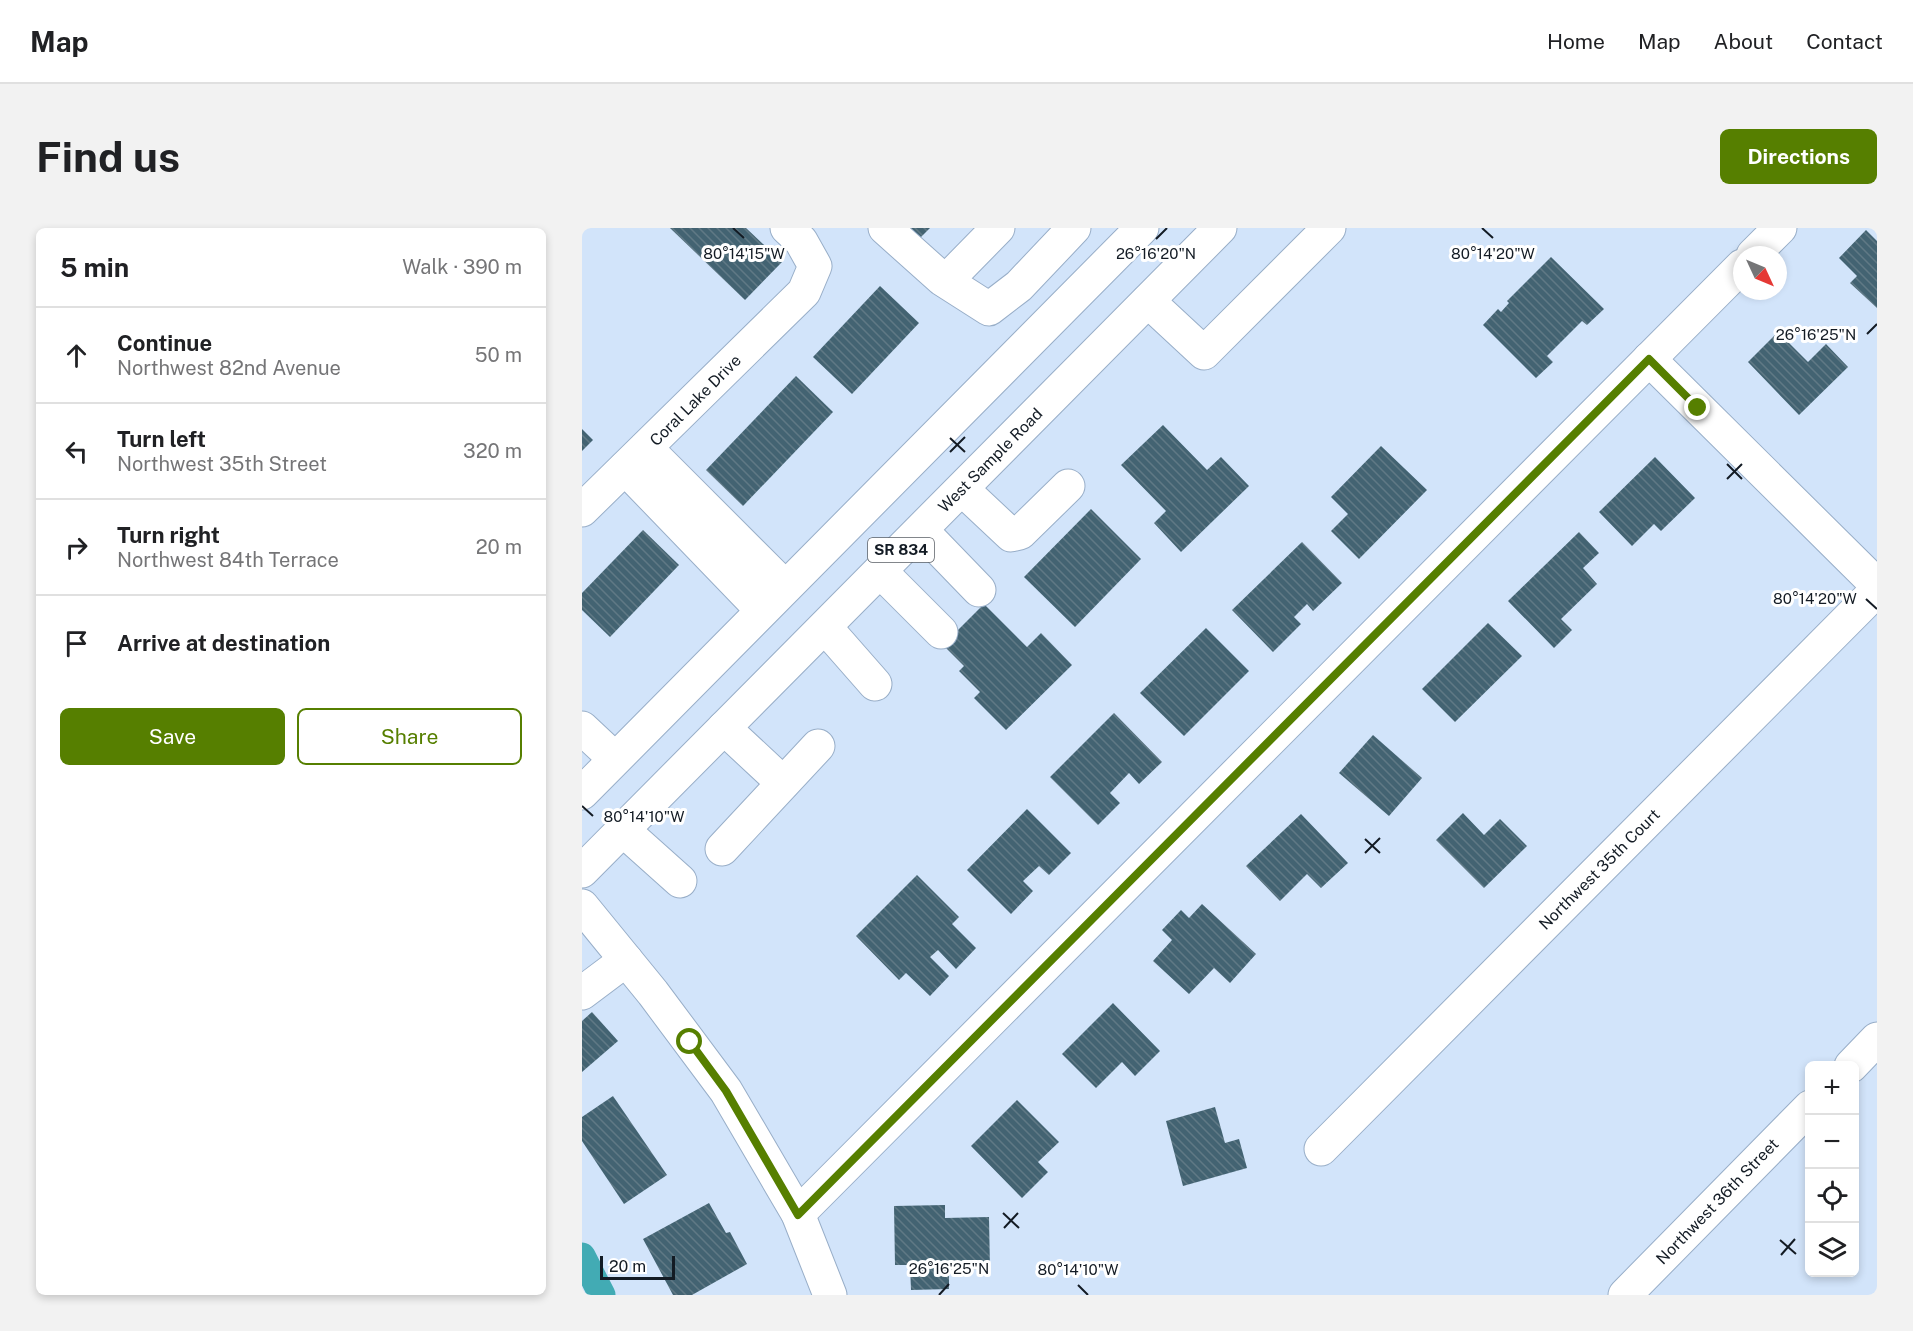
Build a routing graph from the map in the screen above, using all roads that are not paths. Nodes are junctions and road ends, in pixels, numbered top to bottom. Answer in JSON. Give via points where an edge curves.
{"nodes":[{"id":1,"x":787,"y":228,"type":"edge"},
{"id":2,"x":885,"y":228,"type":"edge"},
{"id":3,"x":998,"y":228,"type":"edge"},
{"id":4,"x":1074,"y":228,"type":"edge"},
{"id":5,"x":1142,"y":228,"type":"edge"},
{"id":6,"x":1220,"y":228,"type":"edge"},
{"id":7,"x":1329,"y":228,"type":"edge"},
{"id":8,"x":1780,"y":228,"type":"edge"},
{"id":9,"x":1762,"y":246,"type":"edge"},
{"id":10,"x":1733,"y":275,"type":"edge"},
{"id":11,"x":946,"y":281,"type":"junction"},
{"id":12,"x":1148,"y":302,"type":"junction"},
{"id":13,"x":1649,"y":359,"type":"junction"},
{"id":14,"x":636,"y":458,"type":"junction"},
{"id":15,"x":1068,"y":486,"type":"dead end"},
{"id":16,"x":962,"y":489,"type":"junction"},
{"id":17,"x":582,"y":510,"type":"edge"},
{"id":18,"x":921,"y":530,"type":"junction"},
{"id":19,"x":880,"y":571,"type":"junction"},
{"id":20,"x":1877,"y":585,"type":"edge"},
{"id":21,"x":785,"y":586,"type":"junction"},
{"id":22,"x":979,"y":590,"type":"dead end"},
{"id":23,"x":1877,"y":590,"type":"edge"},
{"id":24,"x":762,"y":610,"type":"junction"},
{"id":25,"x":825,"y":627,"type":"junction"},
{"id":26,"x":941,"y":632,"type":"dead end"},
{"id":27,"x":875,"y":684,"type":"dead end"},
{"id":28,"x":582,"y":728,"type":"edge"},
{"id":29,"x":723,"y":728,"type":"junction"},
{"id":30,"x":818,"y":746,"type":"dead end"},
{"id":31,"x":615,"y":759,"type":"junction"},
{"id":32,"x":783,"y":783,"type":"junction"},
{"id":33,"x":582,"y":793,"type":"edge"},
{"id":34,"x":622,"y":830,"type":"junction"},
{"id":35,"x":722,"y":849,"type":"dead end"},
{"id":36,"x":582,"y":871,"type":"edge"},
{"id":37,"x":680,"y":881,"type":"dead end"},
{"id":38,"x":582,"y":906,"type":"edge"},
{"id":39,"x":626,"y":960,"type":"junction"},
{"id":40,"x":582,"y":993,"type":"edge"},
{"id":41,"x":1877,"y":1038,"type":"edge"},
{"id":42,"x":1855,"y":1061,"type":"edge"},
{"id":43,"x":1805,"y":1111,"type":"edge"},
{"id":44,"x":1321,"y":1149,"type":"dead end"},
{"id":45,"x":798,"y":1215,"type":"junction"},
{"id":46,"x":830,"y":1295,"type":"edge"},
{"id":47,"x":1625,"y":1295,"type":"edge"}],
"edges":[{"from":1,"to":14,"type":"street","name":"Coral Lake Drive","via":[[801,241],[815,266],[804,292]]},
{"from":2,"to":11,"type":"street"},
{"from":3,"to":11,"type":"street"},
{"from":4,"to":11,"type":"street","via":[[1019,286],[989,309]]},
{"from":5,"to":21,"type":"street","number":"SR 834"},
{"from":6,"to":12,"type":"street","name":"West Sample Road","number":"SR 834"},
{"from":7,"to":12,"type":"street","via":[[1204,353]]},
{"from":8,"to":9,"type":"street"},
{"from":10,"to":13,"type":"street"},
{"from":12,"to":16,"type":"street","name":"West Sample Road","number":"SR 834"},
{"from":13,"to":20,"type":"street"},
{"from":13,"to":45,"type":"street"},
{"from":14,"to":17,"type":"street"},
{"from":14,"to":21,"type":"street","name":"Coral Lake Drive"},
{"from":14,"to":24,"type":"street"},
{"from":15,"to":16,"type":"street","via":[[1020,533],[1011,536]]},
{"from":16,"to":18,"type":"street","name":"West Sample Road","number":"SR 834"},
{"from":18,"to":19,"type":"street","name":"West Sample Road","number":"SR 834"},
{"from":18,"to":22,"type":"street"},
{"from":19,"to":25,"type":"street","name":"West Sample Road","number":"SR 834"},
{"from":19,"to":26,"type":"street"},
{"from":21,"to":24,"type":"street","number":"SR 834"},
{"from":23,"to":44,"type":"street","name":"Northwest 35th Court"},
{"from":24,"to":31,"type":"street","number":"SR 834"},
{"from":25,"to":27,"type":"street"},
{"from":25,"to":29,"type":"street","name":"West Sample Road","number":"SR 834"},
{"from":28,"to":31,"type":"street"},
{"from":29,"to":32,"type":"street"},
{"from":29,"to":34,"type":"street","name":"West Sample Road","number":"SR 834"},
{"from":30,"to":32,"type":"street"},
{"from":31,"to":33,"type":"street","number":"SR 834"},
{"from":32,"to":35,"type":"street"},
{"from":34,"to":36,"type":"street","name":"West Sample Road","number":"SR 834"},
{"from":34,"to":37,"type":"street"},
{"from":38,"to":39,"type":"street"},
{"from":39,"to":40,"type":"street"},
{"from":39,"to":45,"type":"street","via":[[726,1091]]},
{"from":41,"to":42,"type":"street"},
{"from":43,"to":47,"type":"street","name":"Northwest 36th Street"},
{"from":45,"to":46,"type":"street"}]}
